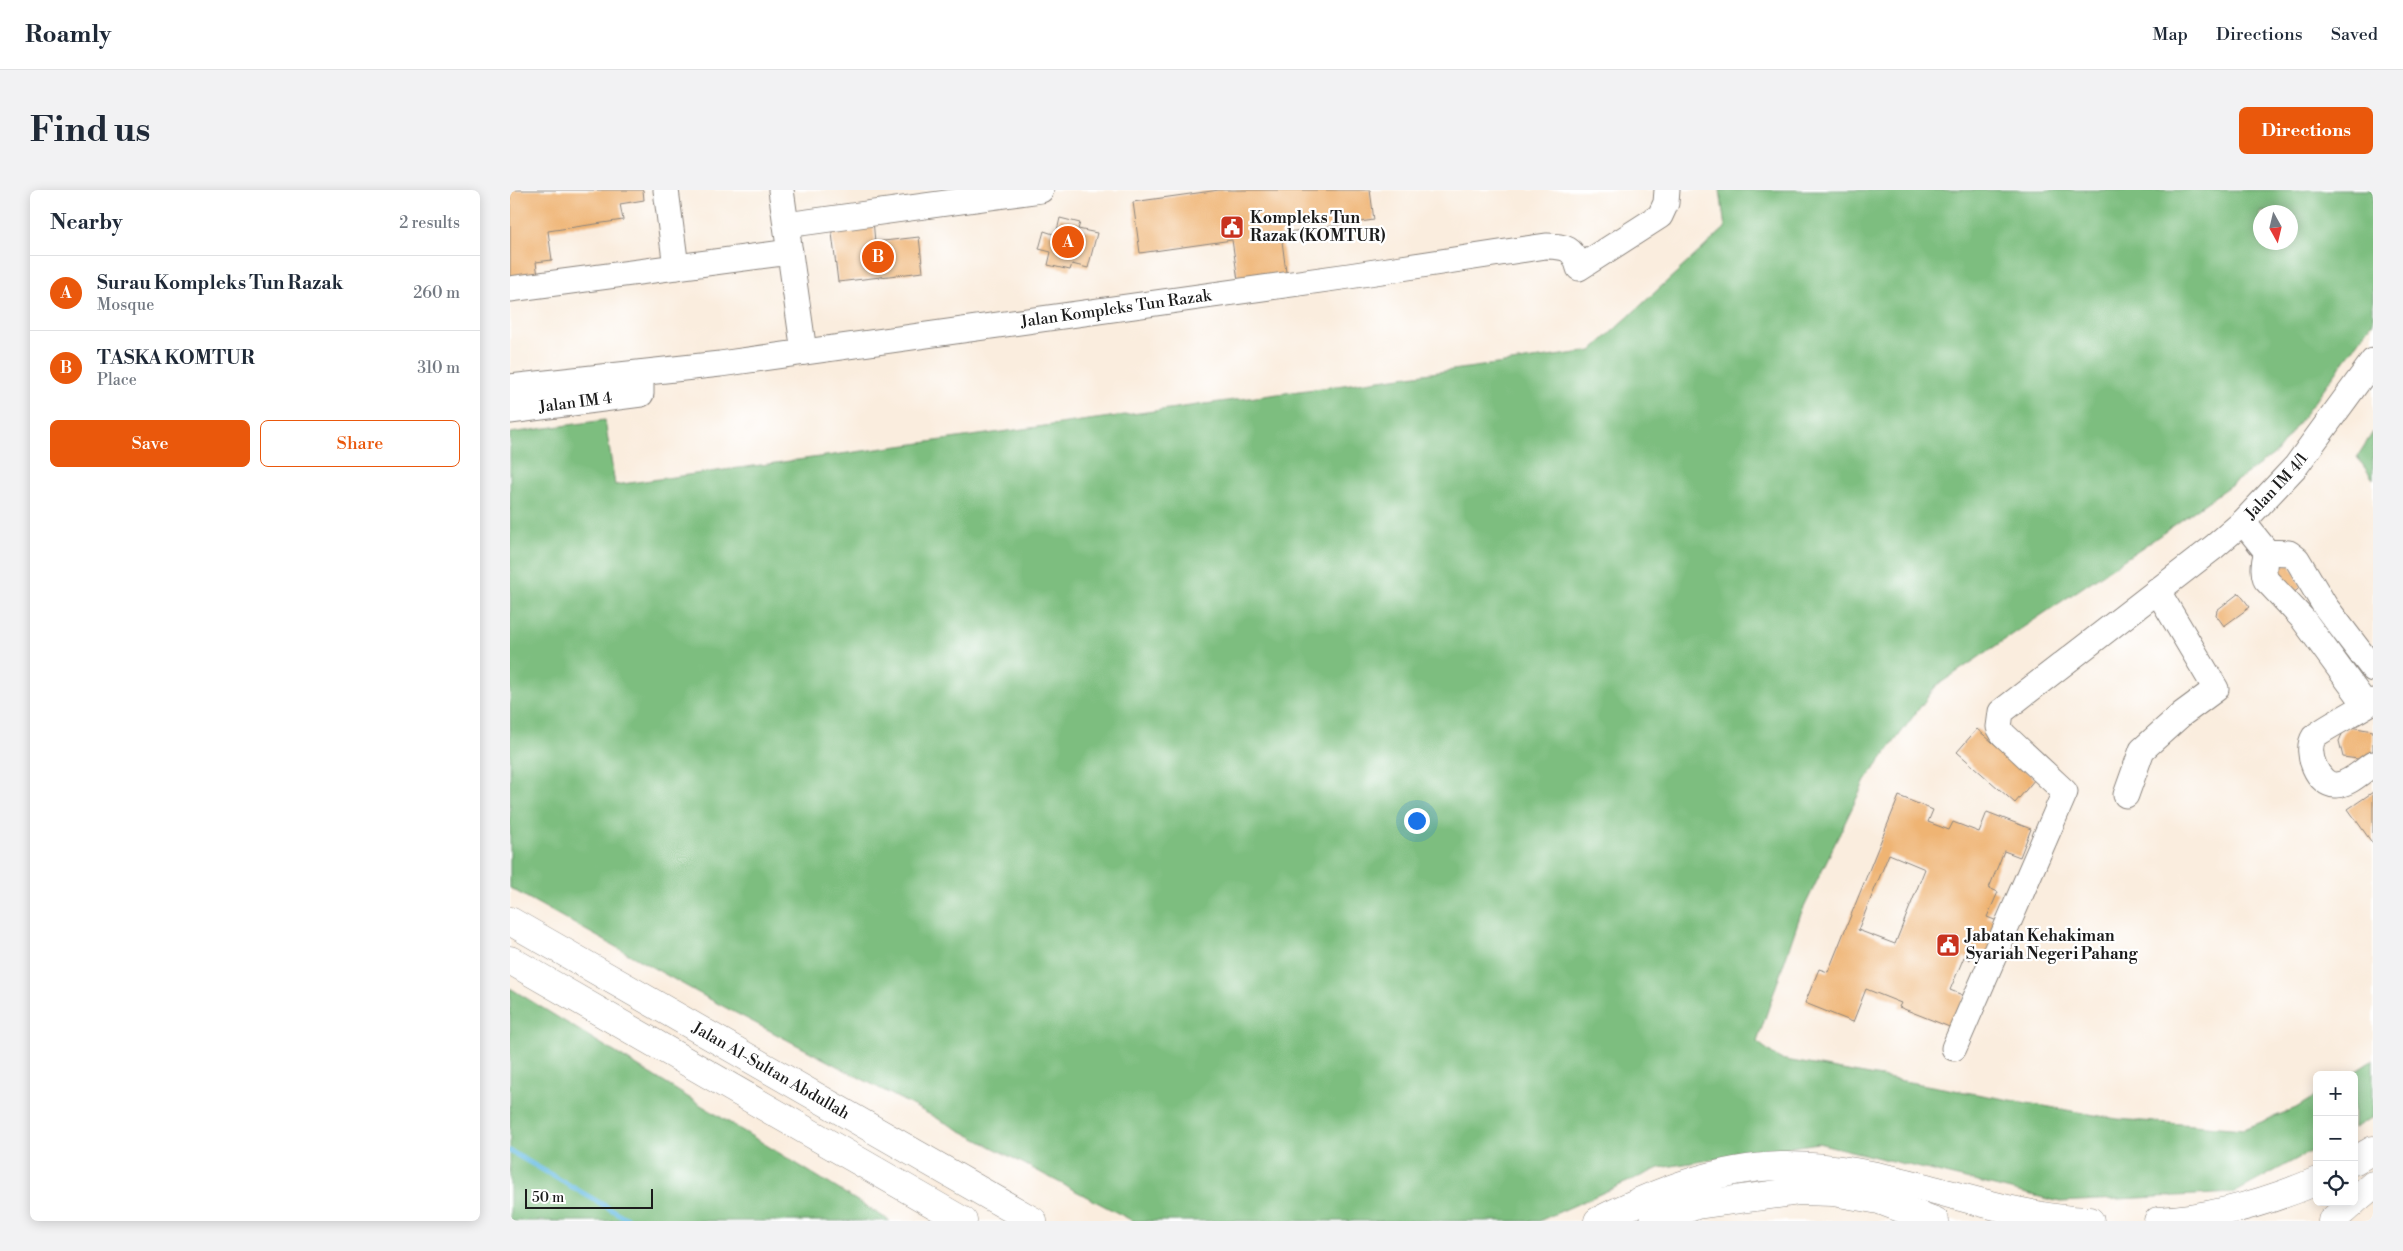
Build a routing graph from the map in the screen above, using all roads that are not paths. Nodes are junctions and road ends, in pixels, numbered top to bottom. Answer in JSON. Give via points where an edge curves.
{"nodes":[{"id":1,"x":666,"y":190,"type":"edge"},
{"id":2,"x":781,"y":190,"type":"edge"},
{"id":3,"x":1041,"y":190,"type":"edge"},
{"id":4,"x":1668,"y":190,"type":"edge"},
{"id":5,"x":786,"y":225,"type":"junction"},
{"id":6,"x":790,"y":252,"type":"junction"},
{"id":7,"x":676,"y":267,"type":"junction"},
{"id":8,"x":510,"y":289,"type":"edge"},
{"id":9,"x":804,"y":352,"type":"junction"},
{"id":10,"x":2373,"y":361,"type":"edge"},
{"id":11,"x":641,"y":384,"type":"junction"},
{"id":12,"x":510,"y":387,"type":"edge"},
{"id":13,"x":510,"y":411,"type":"edge"},
{"id":14,"x":2243,"y":522,"type":"junction"},
{"id":15,"x":2267,"y":552,"type":"junction"},
{"id":16,"x":2157,"y":590,"type":"junction"},
{"id":17,"x":2373,"y":669,"type":"edge"},
{"id":18,"x":2370,"y":703,"type":"edge"},
{"id":19,"x":2373,"y":764,"type":"edge"},
{"id":20,"x":2126,"y":794,"type":"dead end"},
{"id":21,"x":510,"y":921,"type":"edge"},
{"id":22,"x":510,"y":960,"type":"edge"},
{"id":23,"x":1954,"y":1048,"type":"dead end"},
{"id":24,"x":2373,"y":1150,"type":"edge"},
{"id":25,"x":2358,"y":1159,"type":"edge"},
{"id":26,"x":2313,"y":1183,"type":"edge"},
{"id":27,"x":2373,"y":1185,"type":"edge"},
{"id":28,"x":2358,"y":1198,"type":"edge"},
{"id":29,"x":2349,"y":1206,"type":"edge"},
{"id":30,"x":963,"y":1221,"type":"edge"},
{"id":31,"x":1032,"y":1221,"type":"edge"},
{"id":32,"x":1598,"y":1221,"type":"edge"},
{"id":33,"x":1654,"y":1221,"type":"edge"},
{"id":34,"x":1935,"y":1221,"type":"edge"},
{"id":35,"x":2090,"y":1221,"type":"edge"},
{"id":36,"x":2158,"y":1221,"type":"edge"},
{"id":37,"x":2332,"y":1221,"type":"edge"}],
"edges":[{"from":1,"to":7,"type":"street"},
{"from":2,"to":5,"type":"street"},
{"from":3,"to":5,"type":"street"},
{"from":4,"to":9,"type":"street","name":"Jalan Kompleks Tun Razak","via":[[1660,216],[1579,268],[1575,255],[1564,247],[1546,246],[1349,276],[1311,268],[1191,285],[1156,303]]},
{"from":5,"to":6,"type":"street"},
{"from":6,"to":7,"type":"street"},
{"from":6,"to":9,"type":"street"},
{"from":7,"to":8,"type":"street"},
{"from":9,"to":11,"type":"street","name":"Jalan Kompleks Tun Razak"},
{"from":10,"to":14,"type":"street","name":"Jalan IM 4/1","via":[[2296,466]]},
{"from":11,"to":12,"type":"street","name":"Jalan IM 4"},
{"from":11,"to":13,"type":"street","name":"Jalan IM 4"},
{"from":14,"to":15,"type":"street"},
{"from":14,"to":16,"type":"street","name":"Jalan IM 4/1"},
{"from":15,"to":17,"type":"street","via":[[2289,553],[2297,559],[2325,606]]},
{"from":15,"to":18,"type":"street","via":[[2264,562],[2266,580],[2303,619]]},
{"from":16,"to":20,"type":"street","via":[[2216,689],[2142,750]]},
{"from":16,"to":23,"type":"street","name":"Jalan IM 4/1","via":[[2001,712],[1999,727],[2003,734],[2065,792]]},
{"from":18,"to":19,"type":"street","via":[[2315,736],[2310,746],[2310,759],[2325,782],[2335,785],[2347,782]]},
{"from":21,"to":31,"type":"main road","name":"Jalan Al-Sultan Abdullah"},
{"from":22,"to":30,"type":"main road","name":"Jalan Al-Sultan Abdullah"},
{"from":24,"to":25,"type":"main road"},
{"from":26,"to":36,"type":"main road","via":[[2284,1195],[2206,1215]]},
{"from":27,"to":28,"type":"main road"},
{"from":29,"to":37,"type":"main road"},
{"from":32,"to":35,"type":"main road","via":[[1668,1189],[1729,1173],[1781,1166],[1832,1169],[1927,1188],[1968,1201]]},
{"from":33,"to":34,"type":"main road","via":[[1697,1205],[1800,1191],[1833,1192],[1880,1200]]}]}
